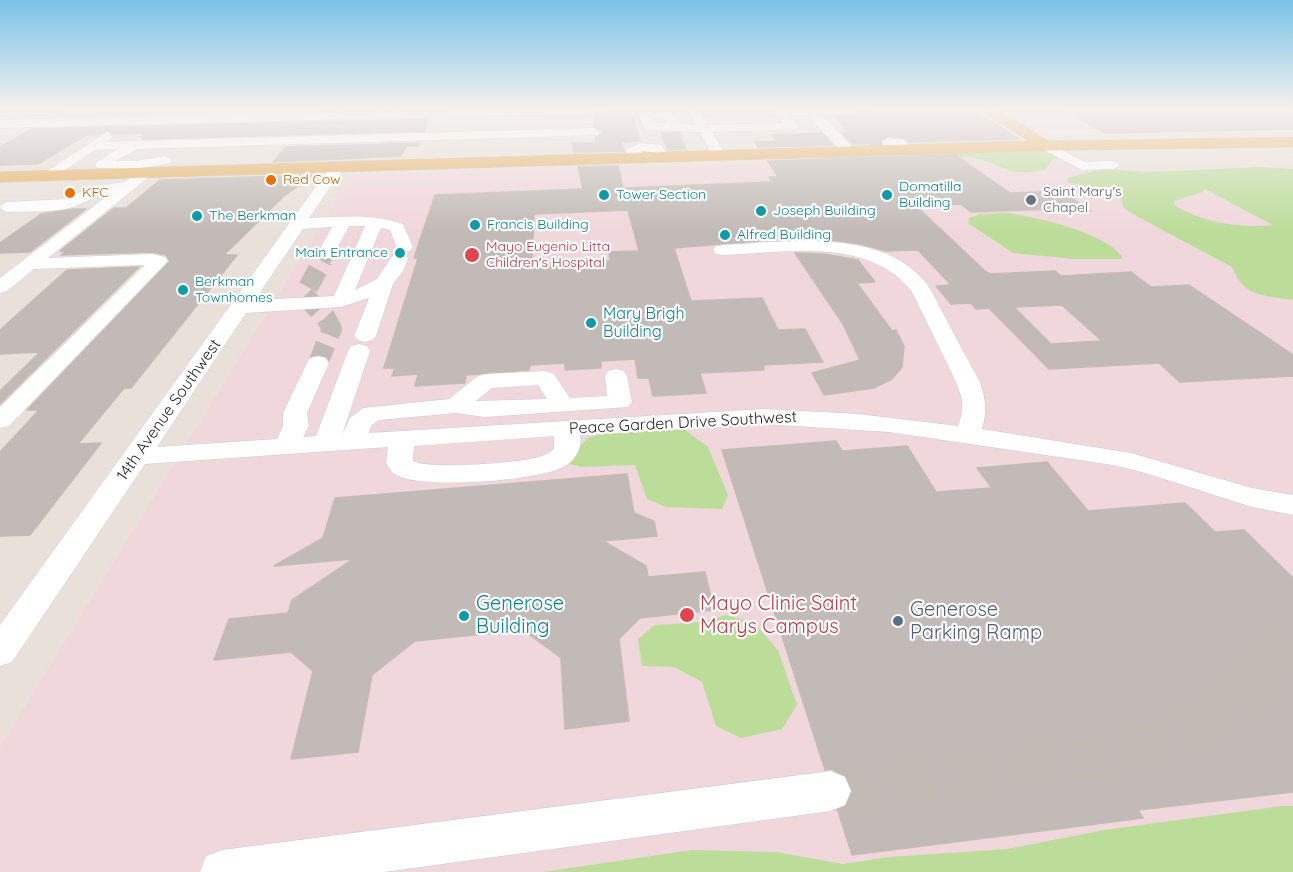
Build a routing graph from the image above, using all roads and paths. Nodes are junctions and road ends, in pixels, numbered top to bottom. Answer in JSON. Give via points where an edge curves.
{"nodes":[{"id":1,"x":86,"y":151,"type":"edge"},
{"id":2,"x":121,"y":151,"type":"edge"},
{"id":3,"x":223,"y":151,"type":"edge"},
{"id":4,"x":298,"y":151,"type":"edge"},
{"id":5,"x":427,"y":151,"type":"edge"},
{"id":6,"x":609,"y":151,"type":"edge"},
{"id":7,"x":638,"y":151,"type":"edge"},
{"id":8,"x":716,"y":151,"type":"edge"},
{"id":9,"x":1055,"y":151,"type":"edge"},
{"id":10,"x":269,"y":153,"type":"junction"},
{"id":11,"x":165,"y":160,"type":"dead end"},
{"id":12,"x":424,"y":165,"type":"junction"},
{"id":13,"x":1113,"y":165,"type":"dead end"},
{"id":14,"x":337,"y":167,"type":"junction"},
{"id":15,"x":145,"y":172,"type":"junction"},
{"id":16,"x":48,"y":175,"type":"junction"},
{"id":17,"x":1,"y":177,"type":"edge"},
{"id":18,"x":128,"y":186,"type":"junction"},
{"id":19,"x":7,"y":207,"type":"dead end"},
{"id":20,"x":375,"y":222,"type":"junction"},
{"id":21,"x":342,"y":223,"type":"junction"},
{"id":22,"x":298,"y":224,"type":"junction"},
{"id":23,"x":722,"y":250,"type":"dead end"},
{"id":24,"x":326,"y":254,"type":"tunnel mouth"},
{"id":25,"x":29,"y":264,"type":"junction"},
{"id":26,"x":384,"y":283,"type":"junction"},
{"id":27,"x":0,"y":287,"type":"edge"},
{"id":28,"x":341,"y":301,"type":"junction"},
{"id":29,"x":241,"y":307,"type":"junction"},
{"id":30,"x":318,"y":363,"type":"tunnel mouth"},
{"id":31,"x":616,"y":375,"type":"dead end"},
{"id":32,"x":564,"y":417,"type":"junction"},
{"id":33,"x":0,"y":421,"type":"edge"},
{"id":34,"x":968,"y":435,"type":"junction"},
{"id":35,"x":402,"y":440,"type":"junction"},
{"id":36,"x":354,"y":442,"type":"junction"},
{"id":37,"x":326,"y":444,"type":"junction"},
{"id":38,"x":280,"y":447,"type":"junction"},
{"id":39,"x":137,"y":456,"type":"junction"},
{"id":40,"x":1293,"y":505,"type":"edge"},
{"id":41,"x":0,"y":652,"type":"edge"},
{"id":42,"x":831,"y":791,"type":"tunnel mouth"},
{"id":43,"x":222,"y":872,"type":"edge"}],
"edges":[{"from":1,"to":16,"type":"street"},
{"from":2,"to":11,"type":"street","via":[[102,165]]},
{"from":3,"to":10,"type":"street"},
{"from":4,"to":10,"type":"street"},
{"from":5,"to":12,"type":"street"},
{"from":6,"to":12,"type":"main road"},
{"from":7,"to":8,"type":"main road","via":[[663,157]]},
{"from":9,"to":13,"type":"street","via":[[1082,166]]},
{"from":10,"to":14,"type":"main road"},
{"from":10,"to":15,"type":"main road"},
{"from":12,"to":14,"type":"main road"},
{"from":14,"to":22,"type":"street","name":"14th Avenue Southwest"},
{"from":15,"to":16,"type":"main road"},
{"from":15,"to":18,"type":"street"},
{"from":16,"to":17,"type":"main road"},
{"from":18,"to":19,"type":"street","via":[[96,189],[66,204]]},
{"from":18,"to":25,"type":"street"},
{"from":20,"to":21,"type":"street"},
{"from":20,"to":26,"type":"street","via":[[397,227],[401,253]]},
{"from":20,"to":28,"type":"street"},
{"from":21,"to":22,"type":"street"},
{"from":21,"to":24,"type":"street"},
{"from":22,"to":29,"type":"street","name":"14th Avenue Southwest"},
{"from":23,"to":34,"type":"street","via":[[850,248],[907,273],[920,288],[968,382],[974,399]]},
{"from":25,"to":27,"type":"street"},
{"from":25,"to":33,"type":"street","via":[[159,261]]},
{"from":26,"to":28,"type":"street"},
{"from":26,"to":37,"type":"street"},
{"from":28,"to":29,"type":"street"},
{"from":29,"to":39,"type":"street","name":"14th Avenue Southwest"},
{"from":30,"to":38,"type":"street","via":[[296,413],[287,423]]},
{"from":31,"to":32,"type":"street","via":[[620,402]]},
{"from":32,"to":34,"type":"street","name":"Peace Garden Drive Southwest","via":[[802,416]]},
{"from":32,"to":35,"type":"street","name":"Peace Garden Drive Southwest"},
{"from":32,"to":35,"type":"street","via":[[568,446],[565,452],[544,464],[519,468],[412,472],[399,463]]},
{"from":32,"to":36,"type":"street","via":[[456,406],[372,412],[359,423]]},
{"from":34,"to":40,"type":"street","name":"Peace Garden Drive Southwest","via":[[1129,460],[1269,502]]},
{"from":35,"to":36,"type":"street","name":"Peace Garden Drive Southwest"},
{"from":36,"to":37,"type":"street","name":"Peace Garden Drive Southwest"},
{"from":37,"to":38,"type":"street","name":"Peace Garden Drive Southwest"},
{"from":38,"to":39,"type":"street","name":"Peace Garden Drive Southwest"},
{"from":39,"to":41,"type":"street","name":"14th Avenue Southwest"},
{"from":42,"to":43,"type":"street"}]}
